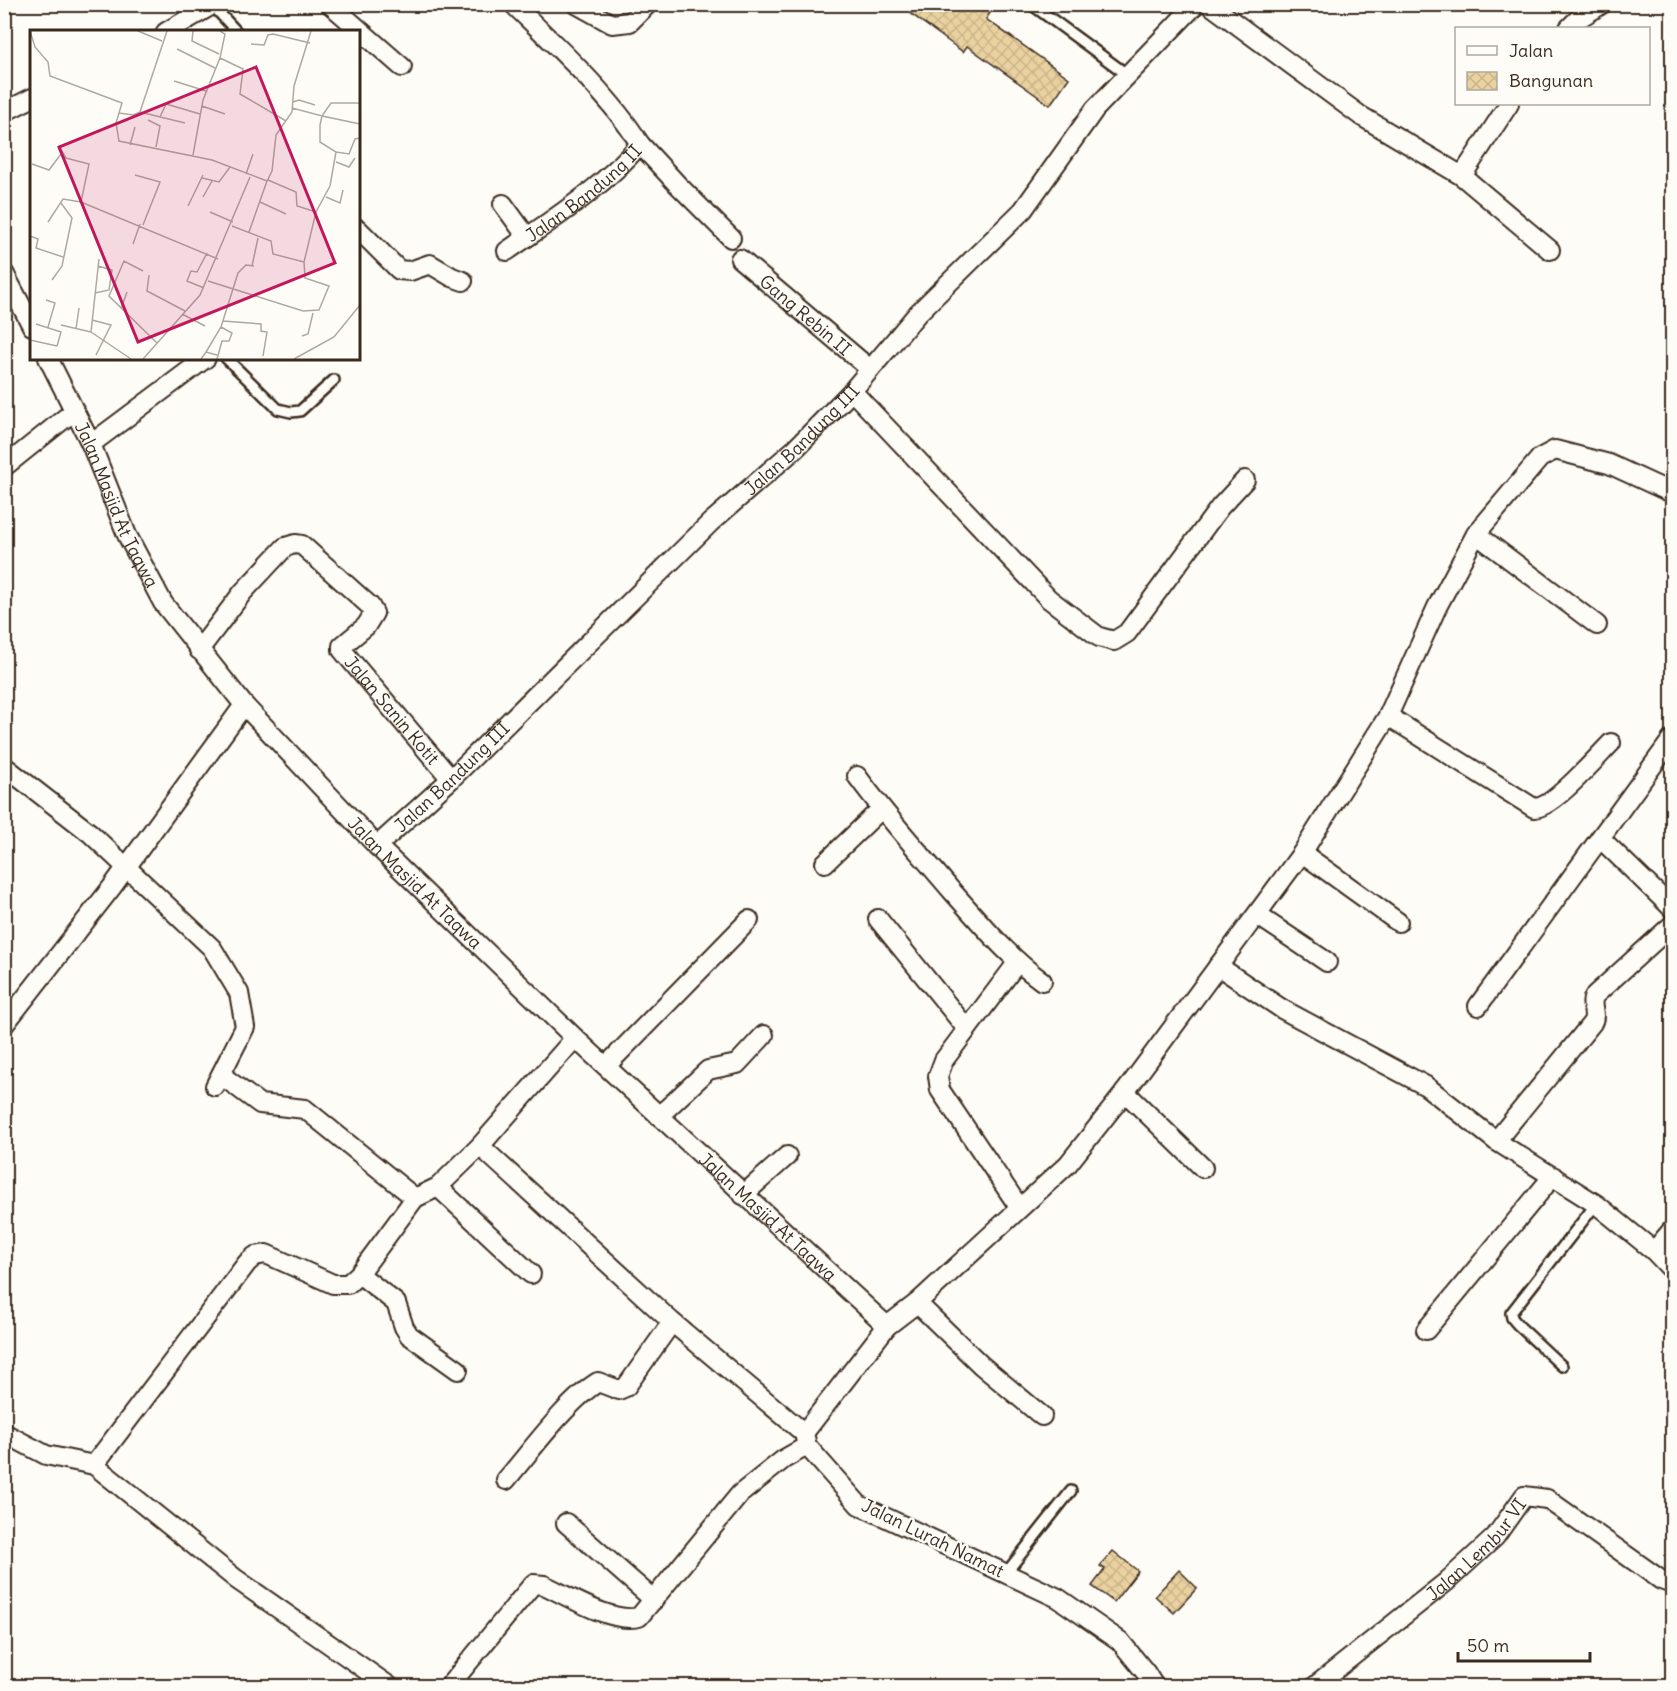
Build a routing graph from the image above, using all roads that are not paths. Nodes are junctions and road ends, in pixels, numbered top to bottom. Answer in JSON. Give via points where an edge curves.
{"nodes":[{"id":1,"x":330,"y":4,"type":"edge"},
{"id":2,"x":513,"y":4,"type":"edge"},
{"id":3,"x":576,"y":4,"type":"edge"},
{"id":4,"x":648,"y":4,"type":"edge"},
{"id":5,"x":1031,"y":4,"type":"edge"},
{"id":6,"x":1196,"y":4,"type":"edge"},
{"id":7,"x":1209,"y":4,"type":"edge"},
{"id":8,"x":1602,"y":4,"type":"edge"},
{"id":9,"x":213,"y":5,"type":"edge"},
{"id":10,"x":1570,"y":27,"type":"edge"},
{"id":11,"x":169,"y":30,"type":"edge"},
{"id":12,"x":235,"y":30,"type":"edge"},
{"id":13,"x":360,"y":30,"type":"edge"},
{"id":14,"x":360,"y":30,"type":"edge"},
{"id":15,"x":402,"y":67,"type":"dead end"},
{"id":16,"x":1129,"y":76,"type":"junction"},
{"id":17,"x":30,"y":99,"type":"edge"},
{"id":18,"x":1508,"y":105,"type":"edge"},
{"id":19,"x":4,"y":112,"type":"edge"},
{"id":20,"x":640,"y":144,"type":"junction"},
{"id":21,"x":1462,"y":176,"type":"junction"},
{"id":22,"x":503,"y":204,"type":"dead end"},
{"id":23,"x":360,"y":231,"type":"edge"},
{"id":24,"x":527,"y":237,"type":"junction"},
{"id":25,"x":731,"y":238,"type":"dead end"},
{"id":26,"x":507,"y":250,"type":"dead end"},
{"id":27,"x":1550,"y":250,"type":"dead end"},
{"id":28,"x":740,"y":259,"type":"dead end"},
{"id":29,"x":4,"y":273,"type":"edge"},
{"id":30,"x":463,"y":281,"type":"dead end"},
{"id":31,"x":30,"y":322,"type":"edge"},
{"id":32,"x":49,"y":360,"type":"edge"},
{"id":33,"x":203,"y":360,"type":"edge"},
{"id":34,"x":228,"y":360,"type":"edge"},
{"id":35,"x":870,"y":369,"type":"junction"},
{"id":36,"x":334,"y":380,"type":"dead end"},
{"id":37,"x":852,"y":391,"type":"junction"},
{"id":38,"x":74,"y":411,"type":"junction"},
{"id":39,"x":91,"y":444,"type":"junction"},
{"id":40,"x":4,"y":467,"type":"edge"},
{"id":41,"x":1245,"y":480,"type":"dead end"},
{"id":42,"x":1672,"y":493,"type":"edge"},
{"id":43,"x":1476,"y":534,"type":"junction"},
{"id":44,"x":1597,"y":625,"type":"dead end"},
{"id":45,"x":199,"y":650,"type":"junction"},
{"id":46,"x":244,"y":705,"type":"junction"},
{"id":47,"x":1388,"y":716,"type":"junction"},
{"id":48,"x":1672,"y":739,"type":"edge"},
{"id":49,"x":1611,"y":743,"type":"dead end"},
{"id":50,"x":4,"y":766,"type":"edge"},
{"id":51,"x":857,"y":776,"type":"dead end"},
{"id":52,"x":451,"y":779,"type":"junction"},
{"id":53,"x":881,"y":809,"type":"junction"},
{"id":54,"x":1600,"y":838,"type":"junction"},
{"id":55,"x":377,"y":846,"type":"junction"},
{"id":56,"x":1302,"y":853,"type":"junction"},
{"id":57,"x":825,"y":863,"type":"dead end"},
{"id":58,"x":128,"y":867,"type":"junction"},
{"id":59,"x":1672,"y":908,"type":"edge"},
{"id":60,"x":1257,"y":915,"type":"junction"},
{"id":61,"x":878,"y":919,"type":"dead end"},
{"id":62,"x":749,"y":920,"type":"dead end"},
{"id":63,"x":1398,"y":922,"type":"dead end"},
{"id":64,"x":1672,"y":925,"type":"edge"},
{"id":65,"x":1328,"y":962,"type":"dead end"},
{"id":66,"x":1017,"y":963,"type":"junction"},
{"id":67,"x":1218,"y":966,"type":"junction"},
{"id":68,"x":1042,"y":981,"type":"dead end"},
{"id":69,"x":1478,"y":1006,"type":"dead end"},
{"id":70,"x":5,"y":1024,"type":"edge"},
{"id":71,"x":968,"y":1029,"type":"junction"},
{"id":72,"x":764,"y":1035,"type":"dead end"},
{"id":73,"x":575,"y":1038,"type":"junction"},
{"id":74,"x":606,"y":1066,"type":"junction"},
{"id":75,"x":1125,"y":1092,"type":"junction"},
{"id":76,"x":659,"y":1116,"type":"junction"},
{"id":77,"x":1496,"y":1140,"type":"junction"},
{"id":78,"x":480,"y":1146,"type":"junction"},
{"id":79,"x":787,"y":1156,"type":"dead end"},
{"id":80,"x":1203,"y":1168,"type":"dead end"},
{"id":81,"x":1553,"y":1176,"type":"junction"},
{"id":82,"x":438,"y":1187,"type":"junction"},
{"id":83,"x":743,"y":1195,"type":"junction"},
{"id":84,"x":415,"y":1198,"type":"junction"},
{"id":85,"x":1596,"y":1204,"type":"junction"},
{"id":86,"x":1019,"y":1207,"type":"junction"},
{"id":87,"x":1672,"y":1230,"type":"edge"},
{"id":88,"x":1654,"y":1251,"type":"junction"},
{"id":89,"x":1672,"y":1269,"type":"edge"},
{"id":90,"x":359,"y":1274,"type":"junction"},
{"id":91,"x":531,"y":1274,"type":"dead end"},
{"id":92,"x":917,"y":1303,"type":"junction"},
{"id":93,"x":672,"y":1322,"type":"junction"},
{"id":94,"x":887,"y":1326,"type":"junction"},
{"id":95,"x":1426,"y":1330,"type":"dead end"},
{"id":96,"x":1562,"y":1366,"type":"dead end"},
{"id":97,"x":458,"y":1370,"type":"dead end"},
{"id":98,"x":1042,"y":1416,"type":"dead end"},
{"id":99,"x":4,"y":1433,"type":"edge"},
{"id":100,"x":805,"y":1440,"type":"junction"},
{"id":101,"x":94,"y":1465,"type":"junction"},
{"id":102,"x":506,"y":1480,"type":"dead end"},
{"id":103,"x":1071,"y":1491,"type":"dead end"},
{"id":104,"x":566,"y":1523,"type":"dead end"},
{"id":105,"x":1006,"y":1573,"type":"junction"},
{"id":106,"x":1672,"y":1584,"type":"edge"},
{"id":107,"x":654,"y":1600,"type":"junction"},
{"id":108,"x":454,"y":1685,"type":"edge"},
{"id":109,"x":389,"y":1686,"type":"edge"},
{"id":110,"x":1154,"y":1686,"type":"edge"},
{"id":111,"x":1315,"y":1686,"type":"edge"}],
"edges":[{"from":1,"to":13,"type":"street"},
{"from":2,"to":20,"type":"street","name":"Jalan Bandung II","via":[[582,72]]},
{"from":3,"to":4,"type":"street","via":[[612,24],[630,22]]},
{"from":5,"to":16,"type":"lane"},
{"from":6,"to":16,"type":"street","name":"Jalan Bandung III"},
{"from":7,"to":21,"type":"street","via":[[1361,116]]},
{"from":8,"to":10,"type":"street"},
{"from":9,"to":11,"type":"street"},
{"from":9,"to":12,"type":"lane"},
{"from":14,"to":15,"type":"street"},
{"from":16,"to":35,"type":"street","name":"Jalan Bandung III","via":[[1095,109],[1023,210],[918,313]]},
{"from":17,"to":19,"type":"street"},
{"from":18,"to":21,"type":"street"},
{"from":20,"to":24,"type":"street","name":"Jalan Bandung II","via":[[588,192]]},
{"from":20,"to":25,"type":"street"},
{"from":21,"to":27,"type":"street"},
{"from":22,"to":24,"type":"street"},
{"from":23,"to":30,"type":"street","via":[[399,270],[410,271],[430,264]]},
{"from":24,"to":26,"type":"street","name":"Jalan Bandung II"},
{"from":28,"to":35,"type":"street","name":"Gang Rebin II"},
{"from":29,"to":31,"type":"street"},
{"from":32,"to":38,"type":"street","name":"Jalan Masjid At Taqwa"},
{"from":33,"to":39,"type":"street"},
{"from":34,"to":36,"type":"lane","via":[[278,409],[291,412],[300,411]]},
{"from":35,"to":37,"type":"street","name":"Jalan Bandung III"},
{"from":37,"to":41,"type":"street","via":[[1049,599],[1099,638],[1114,641],[1127,633],[1220,507]]},
{"from":37,"to":52,"type":"street","name":"Jalan Bandung III","via":[[795,449],[711,522]]},
{"from":38,"to":39,"type":"street","name":"Jalan Masjid At Taqwa"},
{"from":38,"to":40,"type":"street"},
{"from":39,"to":45,"type":"street","name":"Jalan Masjid At Taqwa","via":[[127,535],[163,603]]},
{"from":42,"to":43,"type":"street","via":[[1609,464],[1555,450],[1540,458]]},
{"from":43,"to":44,"type":"street"},
{"from":43,"to":47,"type":"street","via":[[1437,607]]},
{"from":45,"to":46,"type":"street","name":"Jalan Masjid At Taqwa"},
{"from":45,"to":52,"type":"street","name":"Jalan Sanin Kotit","via":[[243,592],[285,547],[302,545],[370,606],[374,613],[371,620],[342,650]]},
{"from":46,"to":55,"type":"street","name":"Jalan Masjid At Taqwa"},
{"from":46,"to":58,"type":"street"},
{"from":47,"to":49,"type":"street","via":[[1534,808],[1554,800]]},
{"from":47,"to":56,"type":"street"},
{"from":48,"to":54,"type":"street"},
{"from":50,"to":58,"type":"street"},
{"from":51,"to":53,"type":"street"},
{"from":52,"to":55,"type":"street","name":"Jalan Bandung III"},
{"from":53,"to":57,"type":"street"},
{"from":53,"to":66,"type":"street"},
{"from":54,"to":59,"type":"street"},
{"from":54,"to":69,"type":"street"},
{"from":55,"to":73,"type":"street","name":"Jalan Masjid At Taqwa"},
{"from":56,"to":60,"type":"street"},
{"from":56,"to":63,"type":"street"},
{"from":58,"to":70,"type":"street"},
{"from":58,"to":84,"type":"street","via":[[212,948],[239,993],[245,1027],[218,1080],[260,1104],[305,1109]]},
{"from":60,"to":65,"type":"street"},
{"from":60,"to":67,"type":"street"},
{"from":61,"to":71,"type":"street"},
{"from":62,"to":74,"type":"street"},
{"from":64,"to":77,"type":"street","via":[[1595,995],[1592,1023]]},
{"from":66,"to":68,"type":"street"},
{"from":66,"to":71,"type":"street"},
{"from":67,"to":75,"type":"street"},
{"from":67,"to":77,"type":"street","via":[[1282,1009],[1426,1086]]},
{"from":71,"to":86,"type":"street","via":[[944,1060],[938,1076],[940,1090]]},
{"from":72,"to":76,"type":"street","via":[[735,1065],[708,1070]]},
{"from":73,"to":74,"type":"street","name":"Jalan Masjid At Taqwa"},
{"from":73,"to":78,"type":"street"},
{"from":74,"to":76,"type":"street","name":"Jalan Masjid At Taqwa"},
{"from":75,"to":80,"type":"street"},
{"from":75,"to":86,"type":"street","via":[[1068,1164]]},
{"from":76,"to":83,"type":"street","name":"Jalan Masjid At Taqwa"},
{"from":77,"to":81,"type":"street"},
{"from":78,"to":82,"type":"street"},
{"from":78,"to":93,"type":"street","name":"Jalan Lurah Namat"},
{"from":79,"to":83,"type":"street"},
{"from":81,"to":85,"type":"street"},
{"from":81,"to":95,"type":"street"},
{"from":82,"to":84,"type":"street"},
{"from":82,"to":91,"type":"street"},
{"from":83,"to":94,"type":"street","name":"Jalan Masjid At Taqwa"},
{"from":84,"to":90,"type":"street"},
{"from":85,"to":88,"type":"street"},
{"from":85,"to":96,"type":"lane","via":[[1511,1313],[1513,1320]]},
{"from":86,"to":92,"type":"street"},
{"from":87,"to":88,"type":"street"},
{"from":88,"to":89,"type":"street"},
{"from":90,"to":97,"type":"street","via":[[396,1303],[409,1335]]},
{"from":90,"to":101,"type":"street","via":[[348,1284],[333,1284],[266,1254],[255,1256]]},
{"from":92,"to":94,"type":"street"},
{"from":92,"to":98,"type":"street","via":[[981,1365]]},
{"from":93,"to":100,"type":"street","name":"Jalan Lurah Namat"},
{"from":93,"to":102,"type":"street","via":[[626,1387],[619,1390],[598,1382],[573,1403]]},
{"from":94,"to":100,"type":"street"},
{"from":99,"to":101,"type":"street","via":[[46,1455]]},
{"from":100,"to":105,"type":"street","name":"Jalan Lurah Namat","via":[[859,1505]]},
{"from":100,"to":107,"type":"street","via":[[740,1494]]},
{"from":101,"to":109,"type":"street","via":[[236,1579]]},
{"from":103,"to":105,"type":"lane"},
{"from":104,"to":107,"type":"street"},
{"from":105,"to":110,"type":"street","name":"Jalan Lurah Namat","via":[[1058,1598],[1120,1641]]},
{"from":106,"to":111,"type":"street","name":"Jalan Lembur VI","via":[[1547,1499],[1524,1496],[1495,1537],[1446,1582]]},
{"from":107,"to":108,"type":"street","via":[[639,1617],[628,1620],[533,1584]]}]}
